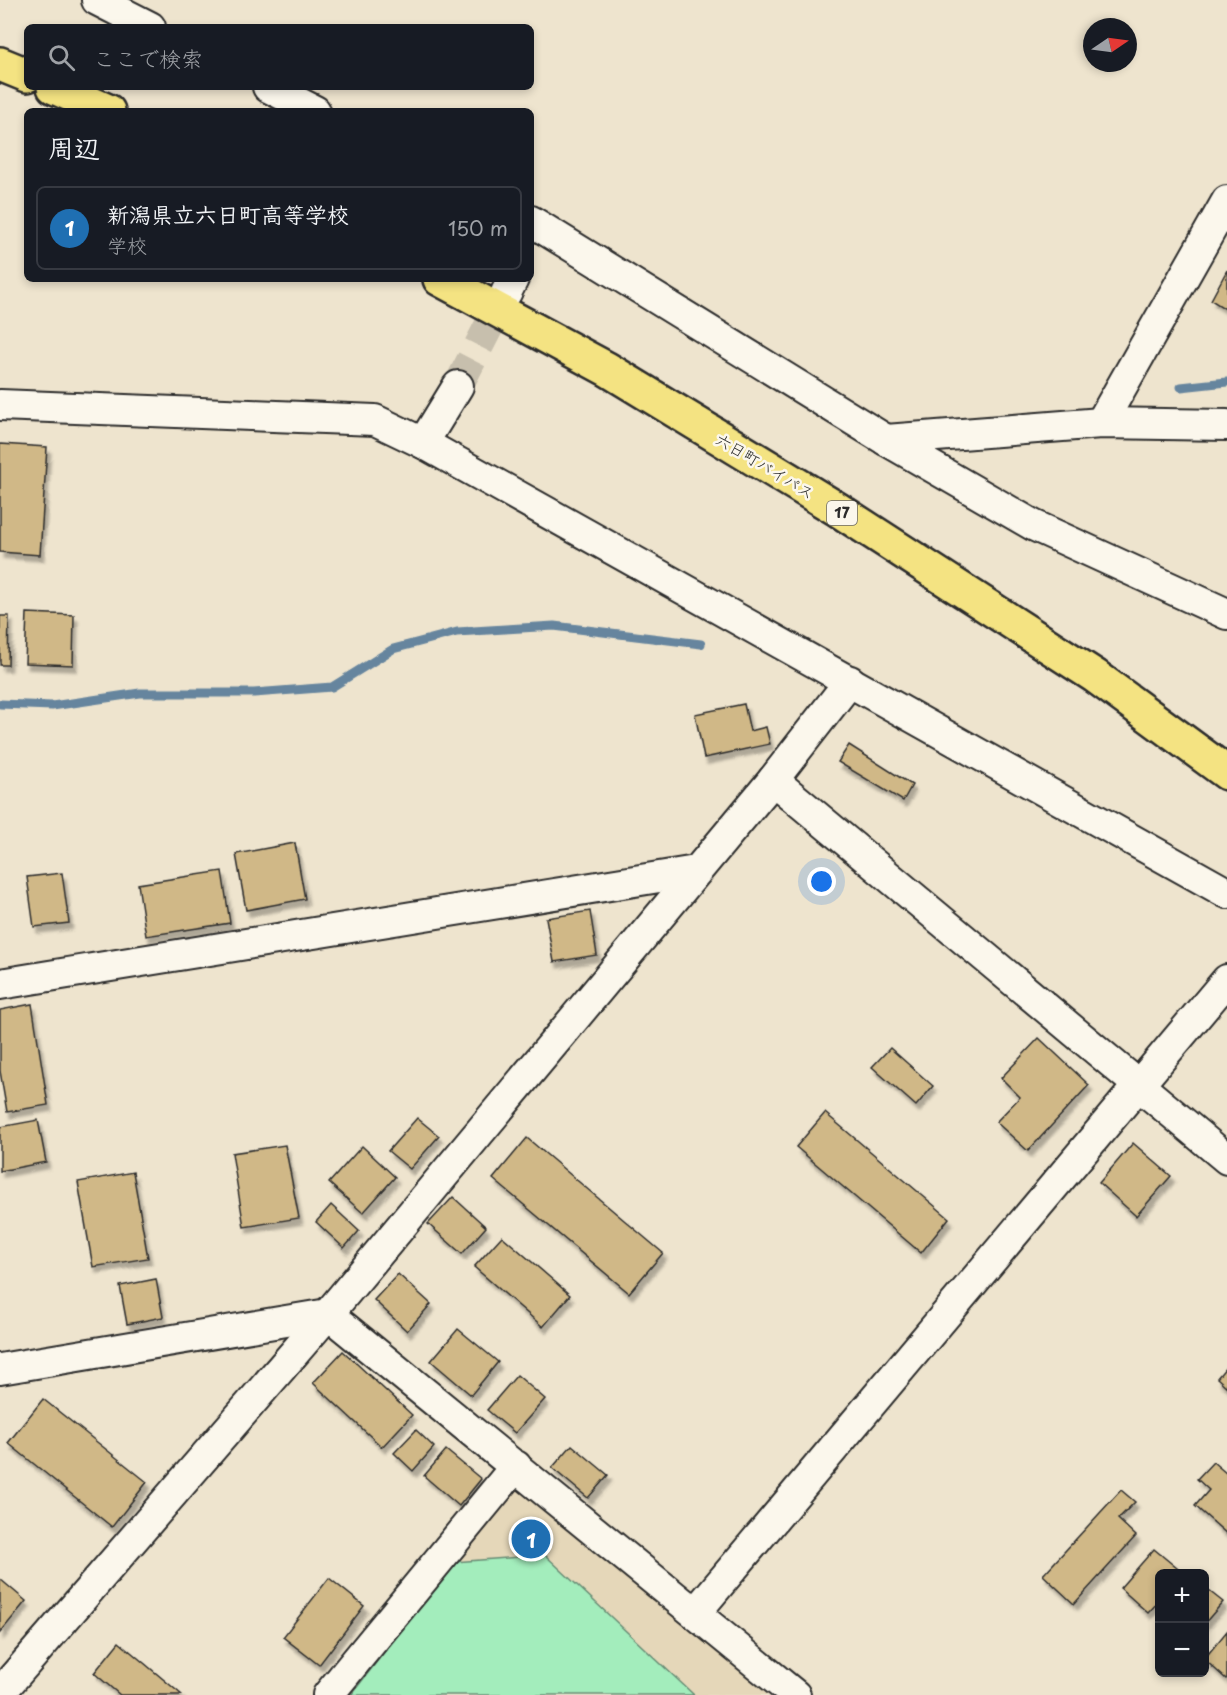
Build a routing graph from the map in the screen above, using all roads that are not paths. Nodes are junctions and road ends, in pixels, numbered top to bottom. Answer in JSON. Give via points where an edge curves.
{"nodes":[{"id":1,"x":97,"y":0,"type":"edge"},
{"id":2,"x":144,"y":24,"type":"edge"},
{"id":3,"x":0,"y":64,"type":"edge"},
{"id":4,"x":24,"y":74,"type":"edge"},
{"id":5,"x":61,"y":90,"type":"edge"},
{"id":6,"x":274,"y":90,"type":"edge"},
{"id":7,"x":101,"y":108,"type":"edge"},
{"id":8,"x":309,"y":108,"type":"edge"},
{"id":9,"x":1227,"y":201,"type":"edge"},
{"id":10,"x":534,"y":230,"type":"edge"},
{"id":11,"x":447,"y":282,"type":"edge"},
{"id":12,"x":458,"y":386,"type":"tunnel mouth"},
{"id":13,"x":0,"y":405,"type":"edge"},
{"id":14,"x":1101,"y":423,"type":"junction"},
{"id":15,"x":1227,"y":425,"type":"edge"},
{"id":16,"x":886,"y":440,"type":"junction"},
{"id":17,"x":423,"y":443,"type":"junction"},
{"id":18,"x":1227,"y":614,"type":"edge"},
{"id":19,"x":850,"y":681,"type":"junction"},
{"id":20,"x":1227,"y":773,"type":"edge"},
{"id":21,"x":773,"y":780,"type":"junction"},
{"id":22,"x":696,"y":871,"type":"junction"},
{"id":23,"x":1227,"y":893,"type":"edge"},
{"id":24,"x":1227,"y":980,"type":"edge"},
{"id":25,"x":0,"y":984,"type":"edge"},
{"id":26,"x":1140,"y":1087,"type":"junction"},
{"id":27,"x":1227,"y":1159,"type":"edge"},
{"id":28,"x":328,"y":1314,"type":"junction"},
{"id":29,"x":0,"y":1369,"type":"edge"},
{"id":30,"x":516,"y":1466,"type":"junction"},
{"id":31,"x":696,"y":1612,"type":"junction"},
{"id":32,"x":3,"y":1685,"type":"edge"},
{"id":33,"x":328,"y":1695,"type":"edge"},
{"id":34,"x":795,"y":1695,"type":"edge"}],
"edges":[{"from":1,"to":2,"type":"street"},
{"from":3,"to":4,"type":"highway"},
{"from":5,"to":7,"type":"highway"},
{"from":6,"to":8,"type":"street"},
{"from":9,"to":14,"type":"street"},
{"from":10,"to":16,"type":"street"},
{"from":11,"to":20,"type":"highway","name":"六日町バイパス","number":"17","via":[[607,369],[837,509],[1095,676]]},
{"from":12,"to":17,"type":"street"},
{"from":13,"to":17,"type":"street","via":[[375,420]]},
{"from":14,"to":15,"type":"street"},
{"from":14,"to":16,"type":"street"},
{"from":16,"to":18,"type":"street","via":[[1033,525]]},
{"from":17,"to":19,"type":"street"},
{"from":19,"to":21,"type":"street"},
{"from":19,"to":23,"type":"street"},
{"from":21,"to":22,"type":"street"},
{"from":21,"to":26,"type":"street"},
{"from":22,"to":25,"type":"street"},
{"from":22,"to":28,"type":"street"},
{"from":24,"to":26,"type":"street"},
{"from":26,"to":27,"type":"street"},
{"from":26,"to":31,"type":"street"},
{"from":28,"to":29,"type":"street"},
{"from":28,"to":30,"type":"street"},
{"from":28,"to":32,"type":"street"},
{"from":30,"to":31,"type":"street"},
{"from":30,"to":33,"type":"street"},
{"from":31,"to":34,"type":"street"}]}
